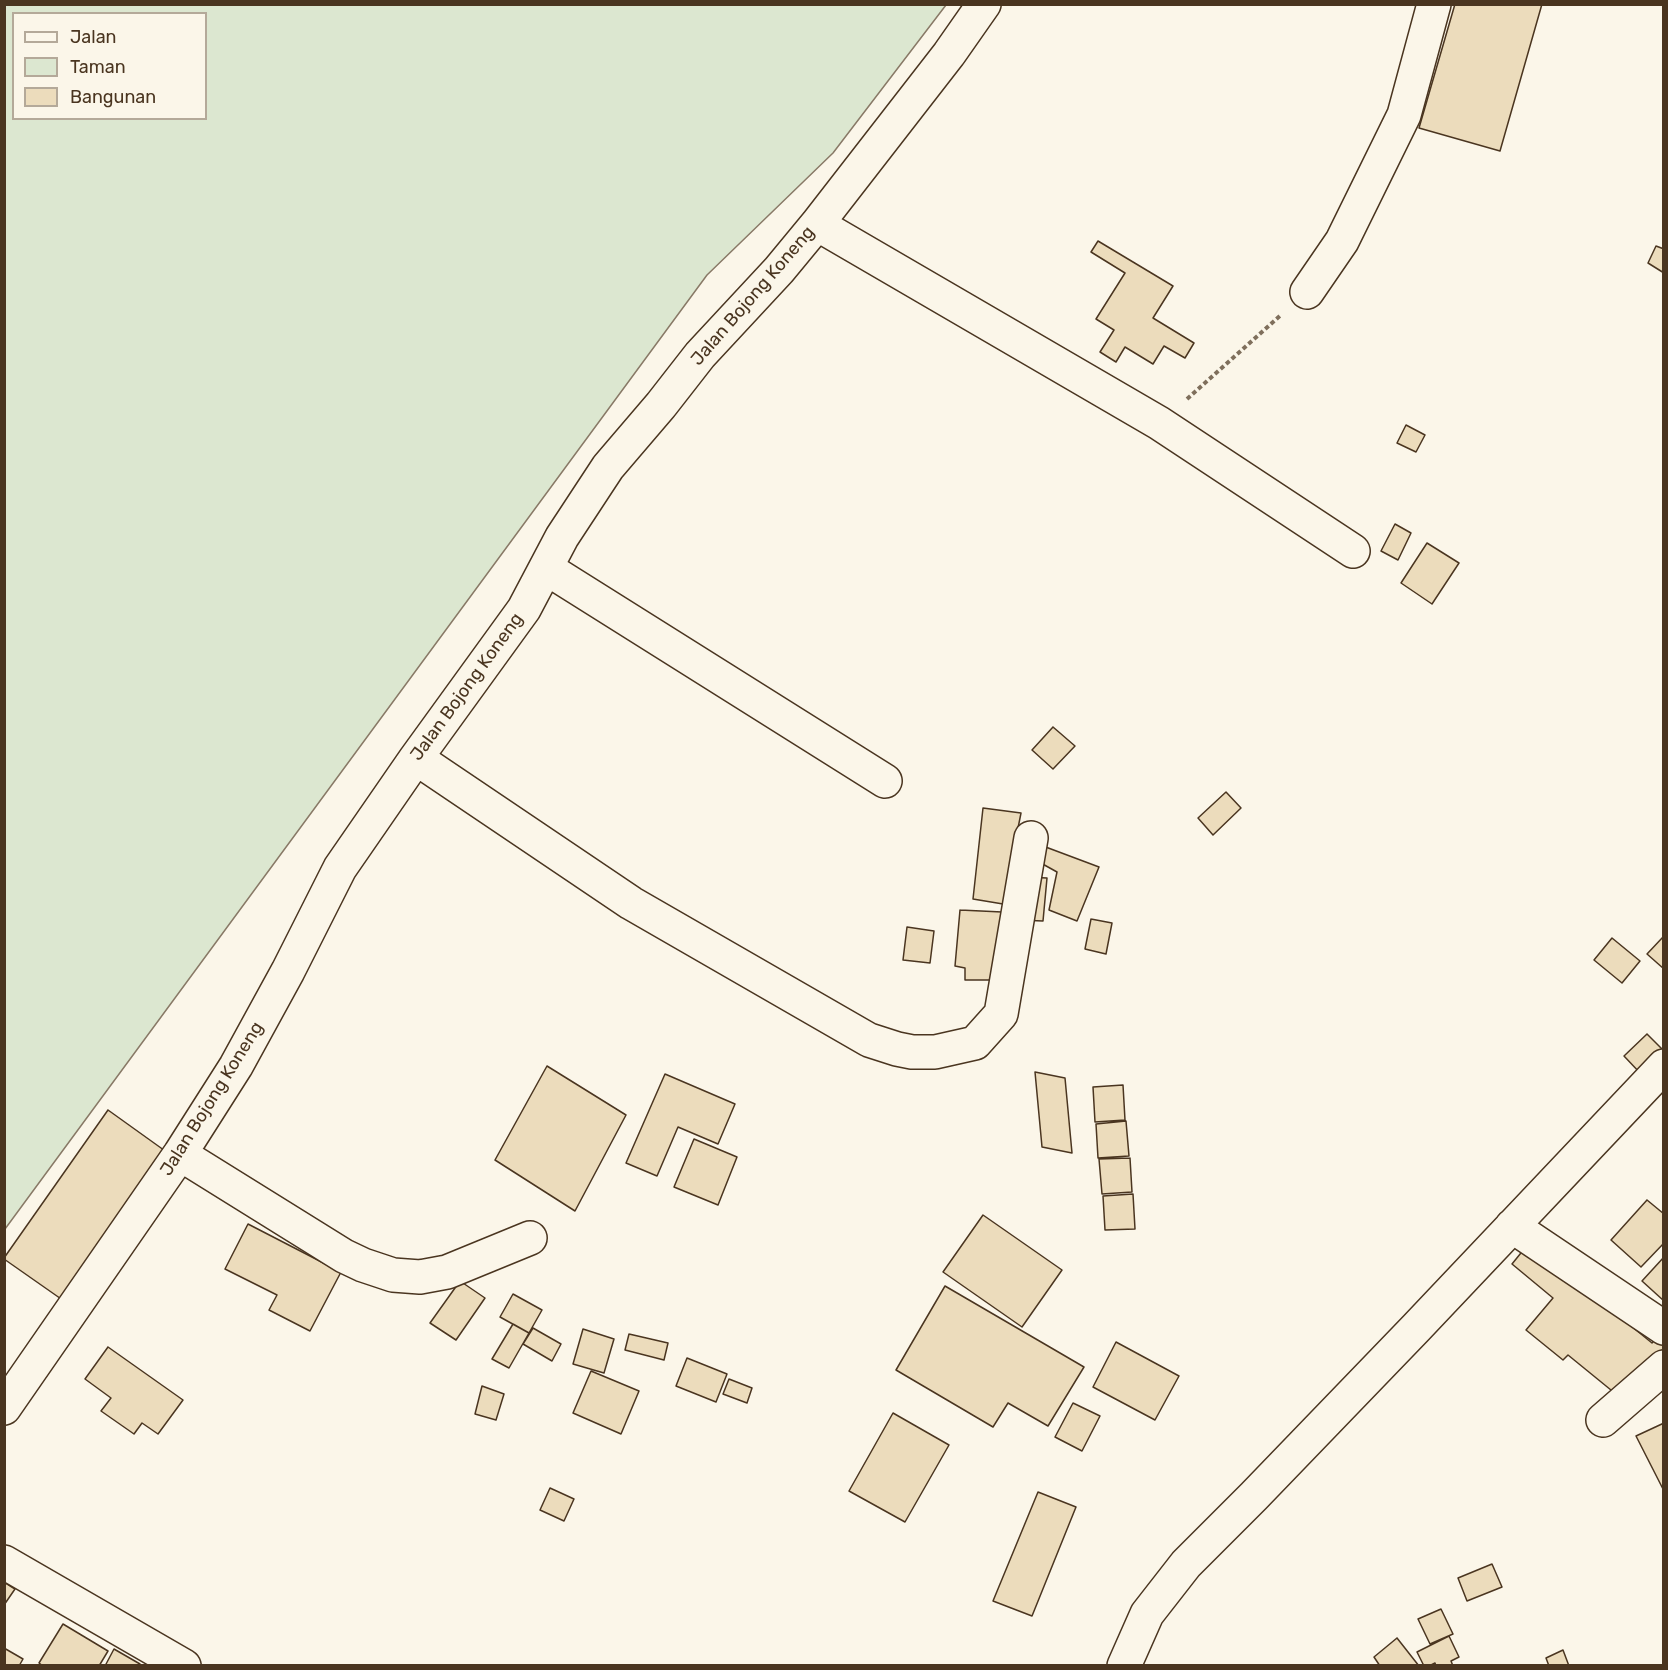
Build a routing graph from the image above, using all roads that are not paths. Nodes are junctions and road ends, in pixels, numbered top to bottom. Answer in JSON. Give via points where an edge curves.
{"nodes":[{"id":1,"x":984,"y":4,"type":"edge"},
{"id":2,"x":1434,"y":4,"type":"edge"},
{"id":3,"x":817,"y":224,"type":"junction"},
{"id":4,"x":1307,"y":292,"type":"road end"},
{"id":5,"x":1353,"y":551,"type":"dead end"},
{"id":6,"x":546,"y":568,"type":"junction"},
{"id":7,"x":416,"y":758,"type":"junction"},
{"id":8,"x":885,"y":781,"type":"dead end"},
{"id":9,"x":1031,"y":838,"type":"dead end"},
{"id":10,"x":1664,"y":1066,"type":"edge"},
{"id":11,"x":180,"y":1154,"type":"junction"},
{"id":12,"x":1512,"y":1226,"type":"junction"},
{"id":13,"x":530,"y":1238,"type":"dead end"},
{"id":14,"x":1664,"y":1328,"type":"edge"},
{"id":15,"x":1664,"y":1367,"type":"edge"},
{"id":16,"x":4,"y":1408,"type":"edge"},
{"id":17,"x":1603,"y":1420,"type":"dead end"},
{"id":18,"x":4,"y":1562,"type":"edge"},
{"id":19,"x":184,"y":1665,"type":"edge"},
{"id":20,"x":1124,"y":1665,"type":"edge"}],
"edges":[{"from":1,"to":3,"type":"street","name":"Jalan Bojong Koneng"},
{"from":2,"to":4,"type":"street","via":[[1404,115],[1342,241]]},
{"from":3,"to":5,"type":"street","via":[[1159,423]]},
{"from":3,"to":6,"type":"street","name":"Jalan Bojong Koneng","via":[[699,355],[608,467]]},
{"from":6,"to":7,"type":"street","name":"Jalan Bojong Koneng","via":[[524,609]]},
{"from":6,"to":8,"type":"street"},
{"from":7,"to":9,"type":"street","via":[[631,903],[869,1040],[912,1052],[935,1052],[975,1043],[1001,1014]]},
{"from":7,"to":11,"type":"street","name":"Jalan Bojong Koneng","via":[[340,868],[236,1066]]},
{"from":10,"to":12,"type":"street"},
{"from":11,"to":13,"type":"street","via":[[344,1256],[393,1275],[420,1277],[447,1272]]},
{"from":11,"to":16,"type":"street","name":"Jalan Bojong Koneng"},
{"from":12,"to":14,"type":"street"},
{"from":12,"to":20,"type":"street","via":[[1186,1564],[1148,1614]]},
{"from":15,"to":17,"type":"street"},
{"from":18,"to":19,"type":"street"}]}
